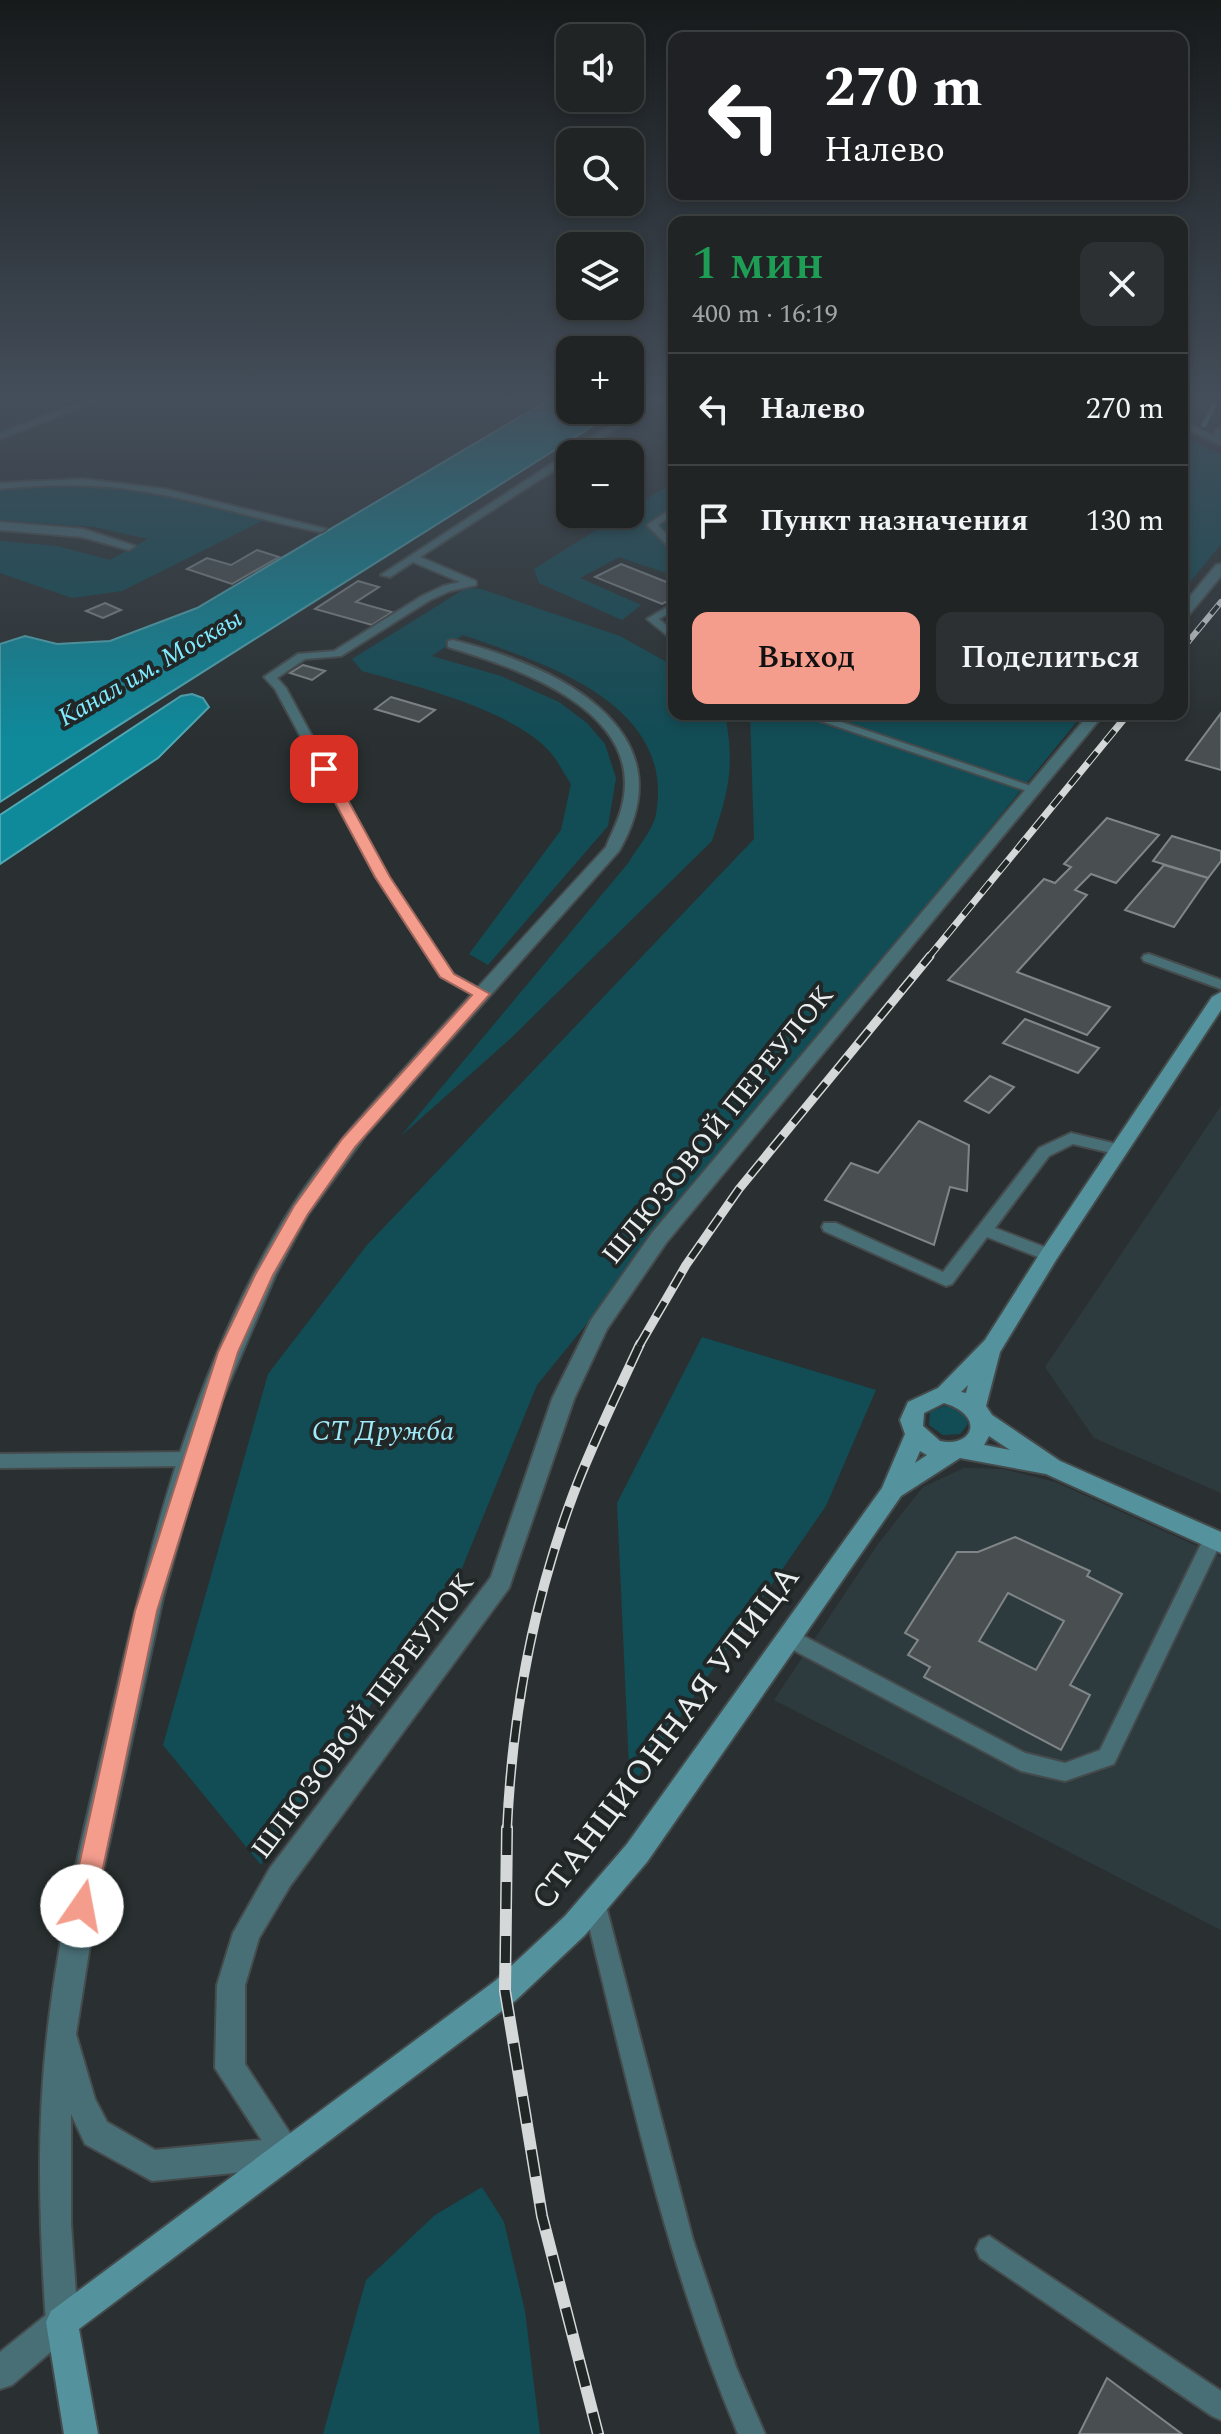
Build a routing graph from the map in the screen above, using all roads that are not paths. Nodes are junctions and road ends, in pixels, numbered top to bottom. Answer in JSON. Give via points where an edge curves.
{"nodes":[{"id":1,"x":238,"y":513,"type":"edge"},
{"id":2,"x":483,"y":513,"type":"edge"},
{"id":3,"x":668,"y":514,"type":"edge"},
{"id":4,"x":0,"y":526,"type":"edge"},
{"id":5,"x":321,"y":529,"type":"dead end"},
{"id":6,"x":668,"y":542,"type":"edge"},
{"id":7,"x":129,"y":546,"type":"dead end"},
{"id":8,"x":413,"y":558,"type":"junction"},
{"id":9,"x":1221,"y":568,"type":"edge"},
{"id":10,"x":386,"y":575,"type":"dead end"},
{"id":11,"x":1188,"y":607,"type":"edge"},
{"id":12,"x":668,"y":610,"type":"edge"},
{"id":13,"x":668,"y":633,"type":"edge"},
{"id":14,"x":453,"y":644,"type":"dead end"},
{"id":15,"x":824,"y":720,"type":"edge"},
{"id":16,"x":1092,"y":720,"type":"edge"},
{"id":17,"x":1034,"y":789,"type":"junction"},
{"id":18,"x":1149,"y":958,"type":"dead end"},
{"id":19,"x":1221,"y":985,"type":"edge"},
{"id":20,"x":482,"y":994,"type":"junction"},
{"id":21,"x":1221,"y":997,"type":"edge"},
{"id":22,"x":1120,"y":1150,"type":"junction"},
{"id":23,"x":830,"y":1227,"type":"dead end"},
{"id":24,"x":984,"y":1230,"type":"junction"},
{"id":25,"x":1049,"y":1255,"type":"junction"},
{"id":26,"x":993,"y":1346,"type":"junction"},
{"id":27,"x":944,"y":1395,"type":"junction"},
{"id":28,"x":979,"y":1414,"type":"junction"},
{"id":29,"x":916,"y":1434,"type":"junction"},
{"id":30,"x":956,"y":1450,"type":"junction"},
{"id":31,"x":192,"y":1459,"type":"junction"},
{"id":32,"x":0,"y":1461,"type":"edge"},
{"id":33,"x":1052,"y":1467,"type":"junction"},
{"id":34,"x":892,"y":1492,"type":"junction"},
{"id":35,"x":1217,"y":1541,"type":"edge"},
{"id":36,"x":789,"y":1638,"type":"junction"},
{"id":37,"x":595,"y":1906,"type":"junction"},
{"id":38,"x":63,"y":2033,"type":"junction"},
{"id":39,"x":288,"y":2153,"type":"junction"},
{"id":40,"x":989,"y":2249,"type":"dead end"},
{"id":41,"x":62,"y":2322,"type":"junction"},
{"id":42,"x":0,"y":2373,"type":"edge"},
{"id":43,"x":1221,"y":2407,"type":"edge"},
{"id":44,"x":81,"y":2434,"type":"edge"},
{"id":45,"x":752,"y":2434,"type":"edge"}],
"edges":[{"from":1,"to":5,"type":"lane"},
{"from":2,"to":8,"type":"lane"},
{"from":3,"to":6,"type":"lane","via":[[652,525]]},
{"from":4,"to":7,"type":"street","via":[[83,533]]},
{"from":8,"to":10,"type":"lane"},
{"from":8,"to":20,"type":"lane","via":[[472,583],[426,598],[337,654],[302,656],[270,677],[382,877],[448,977]]},
{"from":9,"to":11,"type":"street"},
{"from":12,"to":13,"type":"lane","via":[[652,619]]},
{"from":14,"to":20,"type":"street","via":[[537,671],[585,700],[617,734],[633,779],[628,823],[613,848]]},
{"from":15,"to":17,"type":"lane"},
{"from":16,"to":17,"type":"street","name":"ШЛЮЗОВОЙ ПЕРЕУЛОК"},
{"from":17,"to":39,"type":"street","name":"ШЛЮЗОВОЙ ПЕРЕУЛОК","via":[[659,1238],[598,1326],[563,1399],[501,1581],[280,1877],[247,1933],[231,1985],[230,2068]]},
{"from":18,"to":19,"type":"lane"},
{"from":20,"to":31,"type":"street","via":[[349,1143],[301,1210],[228,1352]]},
{"from":21,"to":22,"type":"main road"},
{"from":22,"to":24,"type":"lane","via":[[1071,1138],[1044,1152]]},
{"from":22,"to":25,"type":"main road"},
{"from":23,"to":24,"type":"lane","via":[[946,1280]]},
{"from":24,"to":25,"type":"lane"},
{"from":25,"to":26,"type":"main road"},
{"from":26,"to":27,"type":"main road"},
{"from":26,"to":28,"type":"main road","via":[[979,1383]]},
{"from":27,"to":28,"type":"main road","via":[[961,1399]]},
{"from":27,"to":29,"type":"main road","via":[[925,1399],[913,1411]]},
{"from":28,"to":30,"type":"main road","via":[[983,1427],[977,1441]]},
{"from":28,"to":33,"type":"main road"},
{"from":29,"to":30,"type":"main road","via":[[931,1446]]},
{"from":29,"to":34,"type":"main road","name":"СТАНЦИОННАЯ УЛИЦА"},
{"from":30,"to":33,"type":"main road"},
{"from":30,"to":34,"type":"main road","name":"СТАНЦИОННАЯ УЛИЦА"},
{"from":31,"to":32,"type":"lane"},
{"from":31,"to":38,"type":"street","via":[[146,1611],[82,1906]]},
{"from":33,"to":35,"type":"main road"},
{"from":34,"to":36,"type":"main road","name":"СТАНЦИОННАЯ УЛИЦА"},
{"from":35,"to":36,"type":"lane","via":[[1107,1757],[1065,1772],[1021,1762]]},
{"from":36,"to":37,"type":"main road","name":"СТАНЦИОННАЯ УЛИЦА"},
{"from":37,"to":39,"type":"main road","name":"СТАНЦИОННАЯ УЛИЦА","via":[[505,1991]]},
{"from":37,"to":45,"type":"lane","via":[[685,2259],[727,2381]]},
{"from":38,"to":39,"type":"street","via":[[81,2103],[96,2133],[152,2166]]},
{"from":38,"to":41,"type":"street","via":[[54,2146]]},
{"from":39,"to":41,"type":"main road","name":"СТАНЦИОННАЯ УЛИЦА"},
{"from":40,"to":43,"type":"lane"},
{"from":41,"to":42,"type":"street"},
{"from":41,"to":44,"type":"main road"}]}
